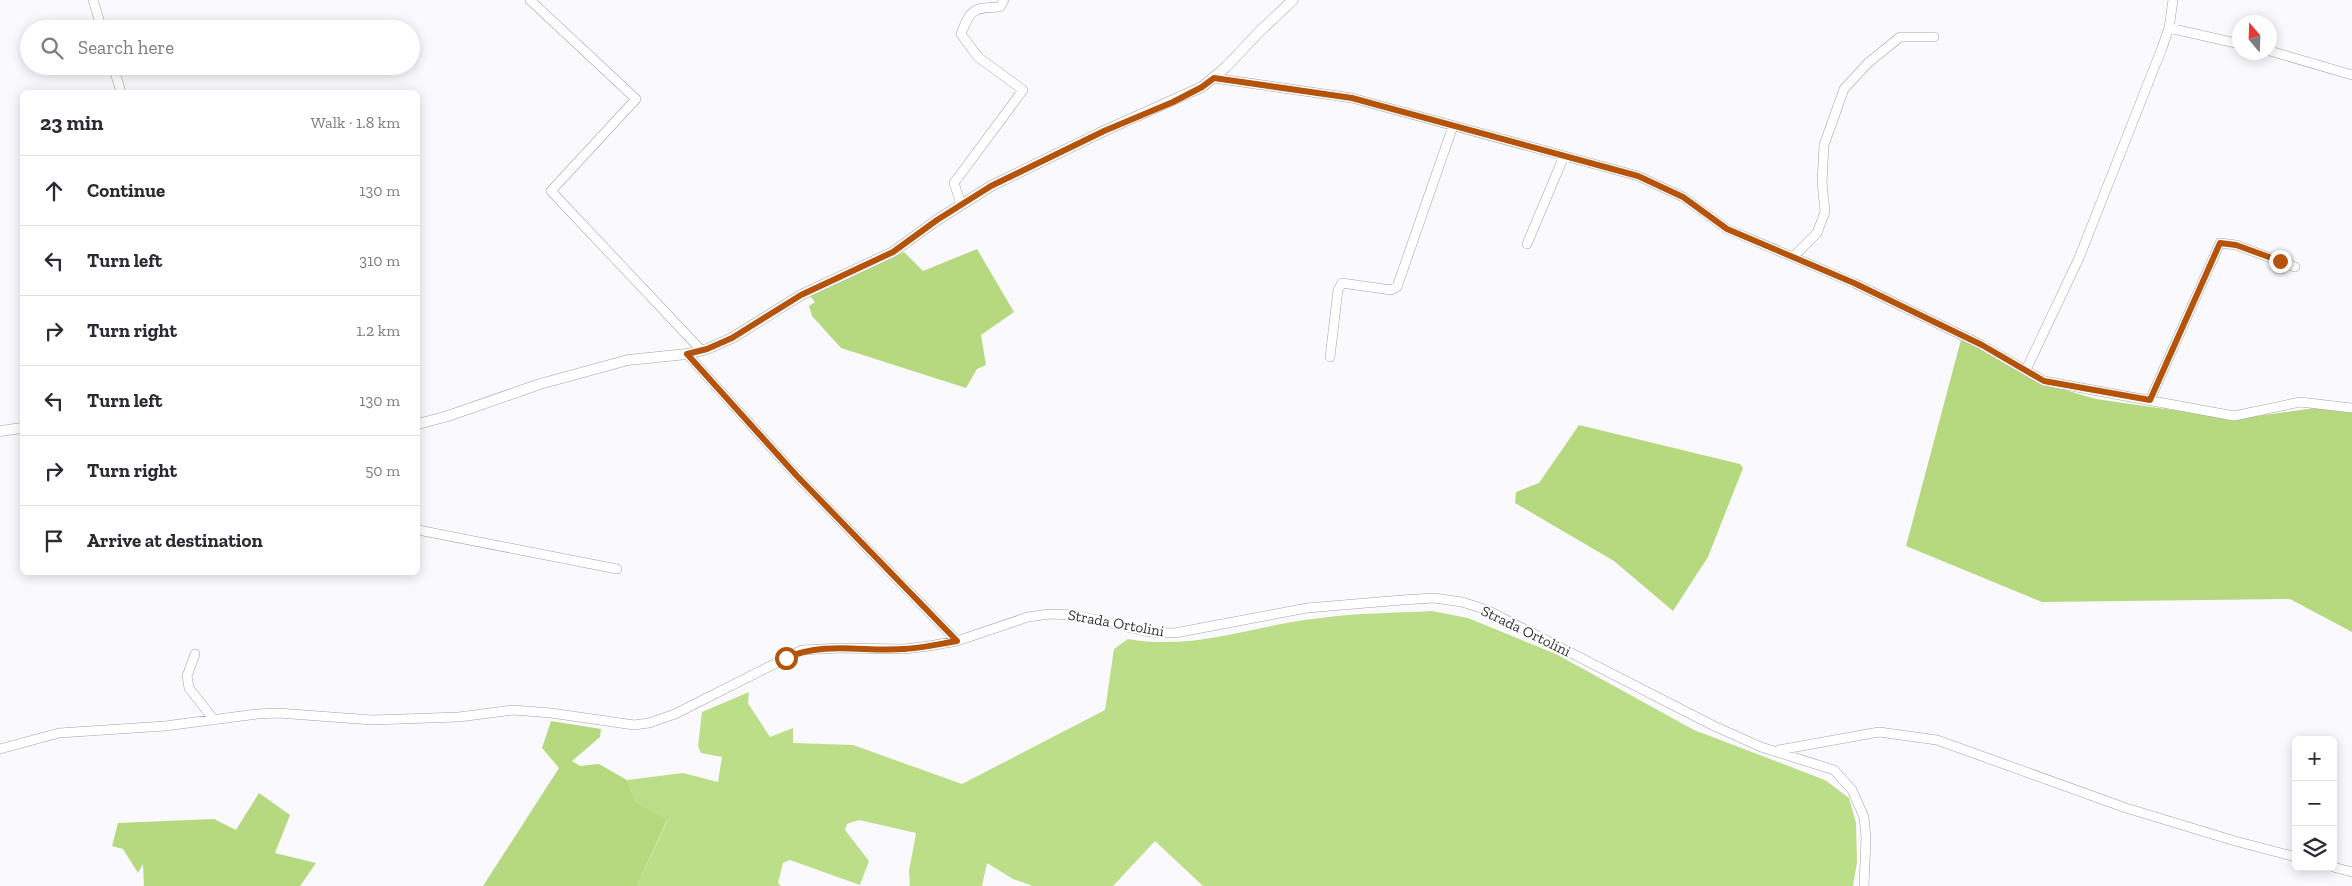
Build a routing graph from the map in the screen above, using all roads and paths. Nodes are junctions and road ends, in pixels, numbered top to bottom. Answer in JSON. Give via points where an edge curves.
{"nodes":[{"id":1,"x":93,"y":0,"type":"edge"},
{"id":2,"x":530,"y":0,"type":"edge"},
{"id":3,"x":1004,"y":0,"type":"edge"},
{"id":4,"x":1293,"y":0,"type":"edge"},
{"id":5,"x":2173,"y":0,"type":"edge"},
{"id":6,"x":99,"y":20,"type":"edge"},
{"id":7,"x":2169,"y":28,"type":"junction"},
{"id":8,"x":1934,"y":36,"type":"dead end"},
{"id":9,"x":2232,"y":42,"type":"edge"},
{"id":10,"x":2277,"y":53,"type":"edge"},
{"id":11,"x":116,"y":75,"type":"edge"},
{"id":12,"x":2352,"y":75,"type":"edge"},
{"id":13,"x":1214,"y":78,"type":"junction"},
{"id":14,"x":120,"y":90,"type":"edge"},
{"id":15,"x":1453,"y":126,"type":"junction"},
{"id":16,"x":1564,"y":156,"type":"junction"},
{"id":17,"x":961,"y":204,"type":"junction"},
{"id":18,"x":1527,"y":244,"type":"dead end"},
{"id":19,"x":1793,"y":257,"type":"junction"},
{"id":20,"x":2295,"y":267,"type":"dead end"},
{"id":21,"x":702,"y":350,"type":"junction"},
{"id":22,"x":687,"y":354,"type":"junction"},
{"id":23,"x":1330,"y":357,"type":"dead end"},
{"id":24,"x":2026,"y":370,"type":"junction"},
{"id":25,"x":2150,"y":400,"type":"junction"},
{"id":26,"x":2352,"y":408,"type":"edge"},
{"id":27,"x":420,"y":423,"type":"edge"},
{"id":28,"x":20,"y":428,"type":"edge"},
{"id":29,"x":0,"y":431,"type":"edge"},
{"id":30,"x":420,"y":530,"type":"edge"},
{"id":31,"x":617,"y":569,"type":"dead end"},
{"id":32,"x":957,"y":641,"type":"junction"},
{"id":33,"x":195,"y":654,"type":"dead end"},
{"id":34,"x":214,"y":720,"type":"junction"},
{"id":35,"x":0,"y":749,"type":"edge"},
{"id":36,"x":1776,"y":751,"type":"junction"},
{"id":37,"x":2292,"y":856,"type":"edge"},
{"id":38,"x":2337,"y":868,"type":"edge"},
{"id":39,"x":2352,"y":872,"type":"edge"},
{"id":40,"x":1866,"y":885,"type":"edge"}],
"edges":[{"from":1,"to":6,"type":"street"},
{"from":2,"to":21,"type":"street","via":[[636,99],[551,191]]},
{"from":3,"to":17,"type":"street","via":[[1000,6],[976,8],[968,15],[961,34],[978,57],[1023,90],[954,183]]},
{"from":4,"to":13,"type":"main road"},
{"from":5,"to":7,"type":"street"},
{"from":7,"to":9,"type":"street"},
{"from":7,"to":24,"type":"street","via":[[2079,258]]},
{"from":8,"to":19,"type":"street","via":[[1900,37],[1868,63],[1844,89],[1824,145],[1822,182],[1825,212],[1817,233]]},
{"from":10,"to":12,"type":"street"},
{"from":11,"to":14,"type":"street"},
{"from":13,"to":15,"type":"street","via":[[1352,98]]},
{"from":13,"to":17,"type":"main road","via":[[1173,102],[1042,160]]},
{"from":15,"to":16,"type":"street"},
{"from":15,"to":23,"type":"street","via":[[1397,287],[1391,290],[1342,283],[1338,290]]},
{"from":16,"to":18,"type":"street"},
{"from":16,"to":19,"type":"street","via":[[1638,176],[1683,197],[1727,229]]},
{"from":17,"to":21,"type":"main road","via":[[893,252],[801,295],[732,338]]},
{"from":19,"to":24,"type":"street","via":[[1854,283]]},
{"from":20,"to":25,"type":"street","via":[[2236,245],[2220,243]]},
{"from":21,"to":22,"type":"main road"},
{"from":22,"to":27,"type":"main road","via":[[628,360],[540,384]]},
{"from":22,"to":32,"type":"street","via":[[796,475]]},
{"from":24,"to":25,"type":"street","via":[[2044,381]]},
{"from":25,"to":26,"type":"street","via":[[2234,416],[2300,402]]},
{"from":28,"to":29,"type":"main road"},
{"from":30,"to":31,"type":"street"},
{"from":32,"to":34,"type":"street","name":"Strada Ortolini","via":[[904,649],[802,650],[675,714],[634,725],[513,710],[434,718],[372,720],[278,713]]},
{"from":32,"to":36,"type":"street","name":"Strada Ortolini","via":[[1023,618],[1049,614],[1076,615],[1148,632],[1175,633],[1307,608],[1434,598],[1487,610],[1714,726]]},
{"from":33,"to":34,"type":"street","via":[[187,676],[189,688]]},
{"from":34,"to":35,"type":"street","name":"Strada Ortolini","via":[[59,734]]},
{"from":36,"to":37,"type":"street","via":[[1879,732],[1937,740],[2126,808]]},
{"from":36,"to":40,"type":"street","name":"Strada Ortolini","via":[[1834,770],[1852,790],[1861,806],[1866,827]]},
{"from":38,"to":39,"type":"street"}]}
